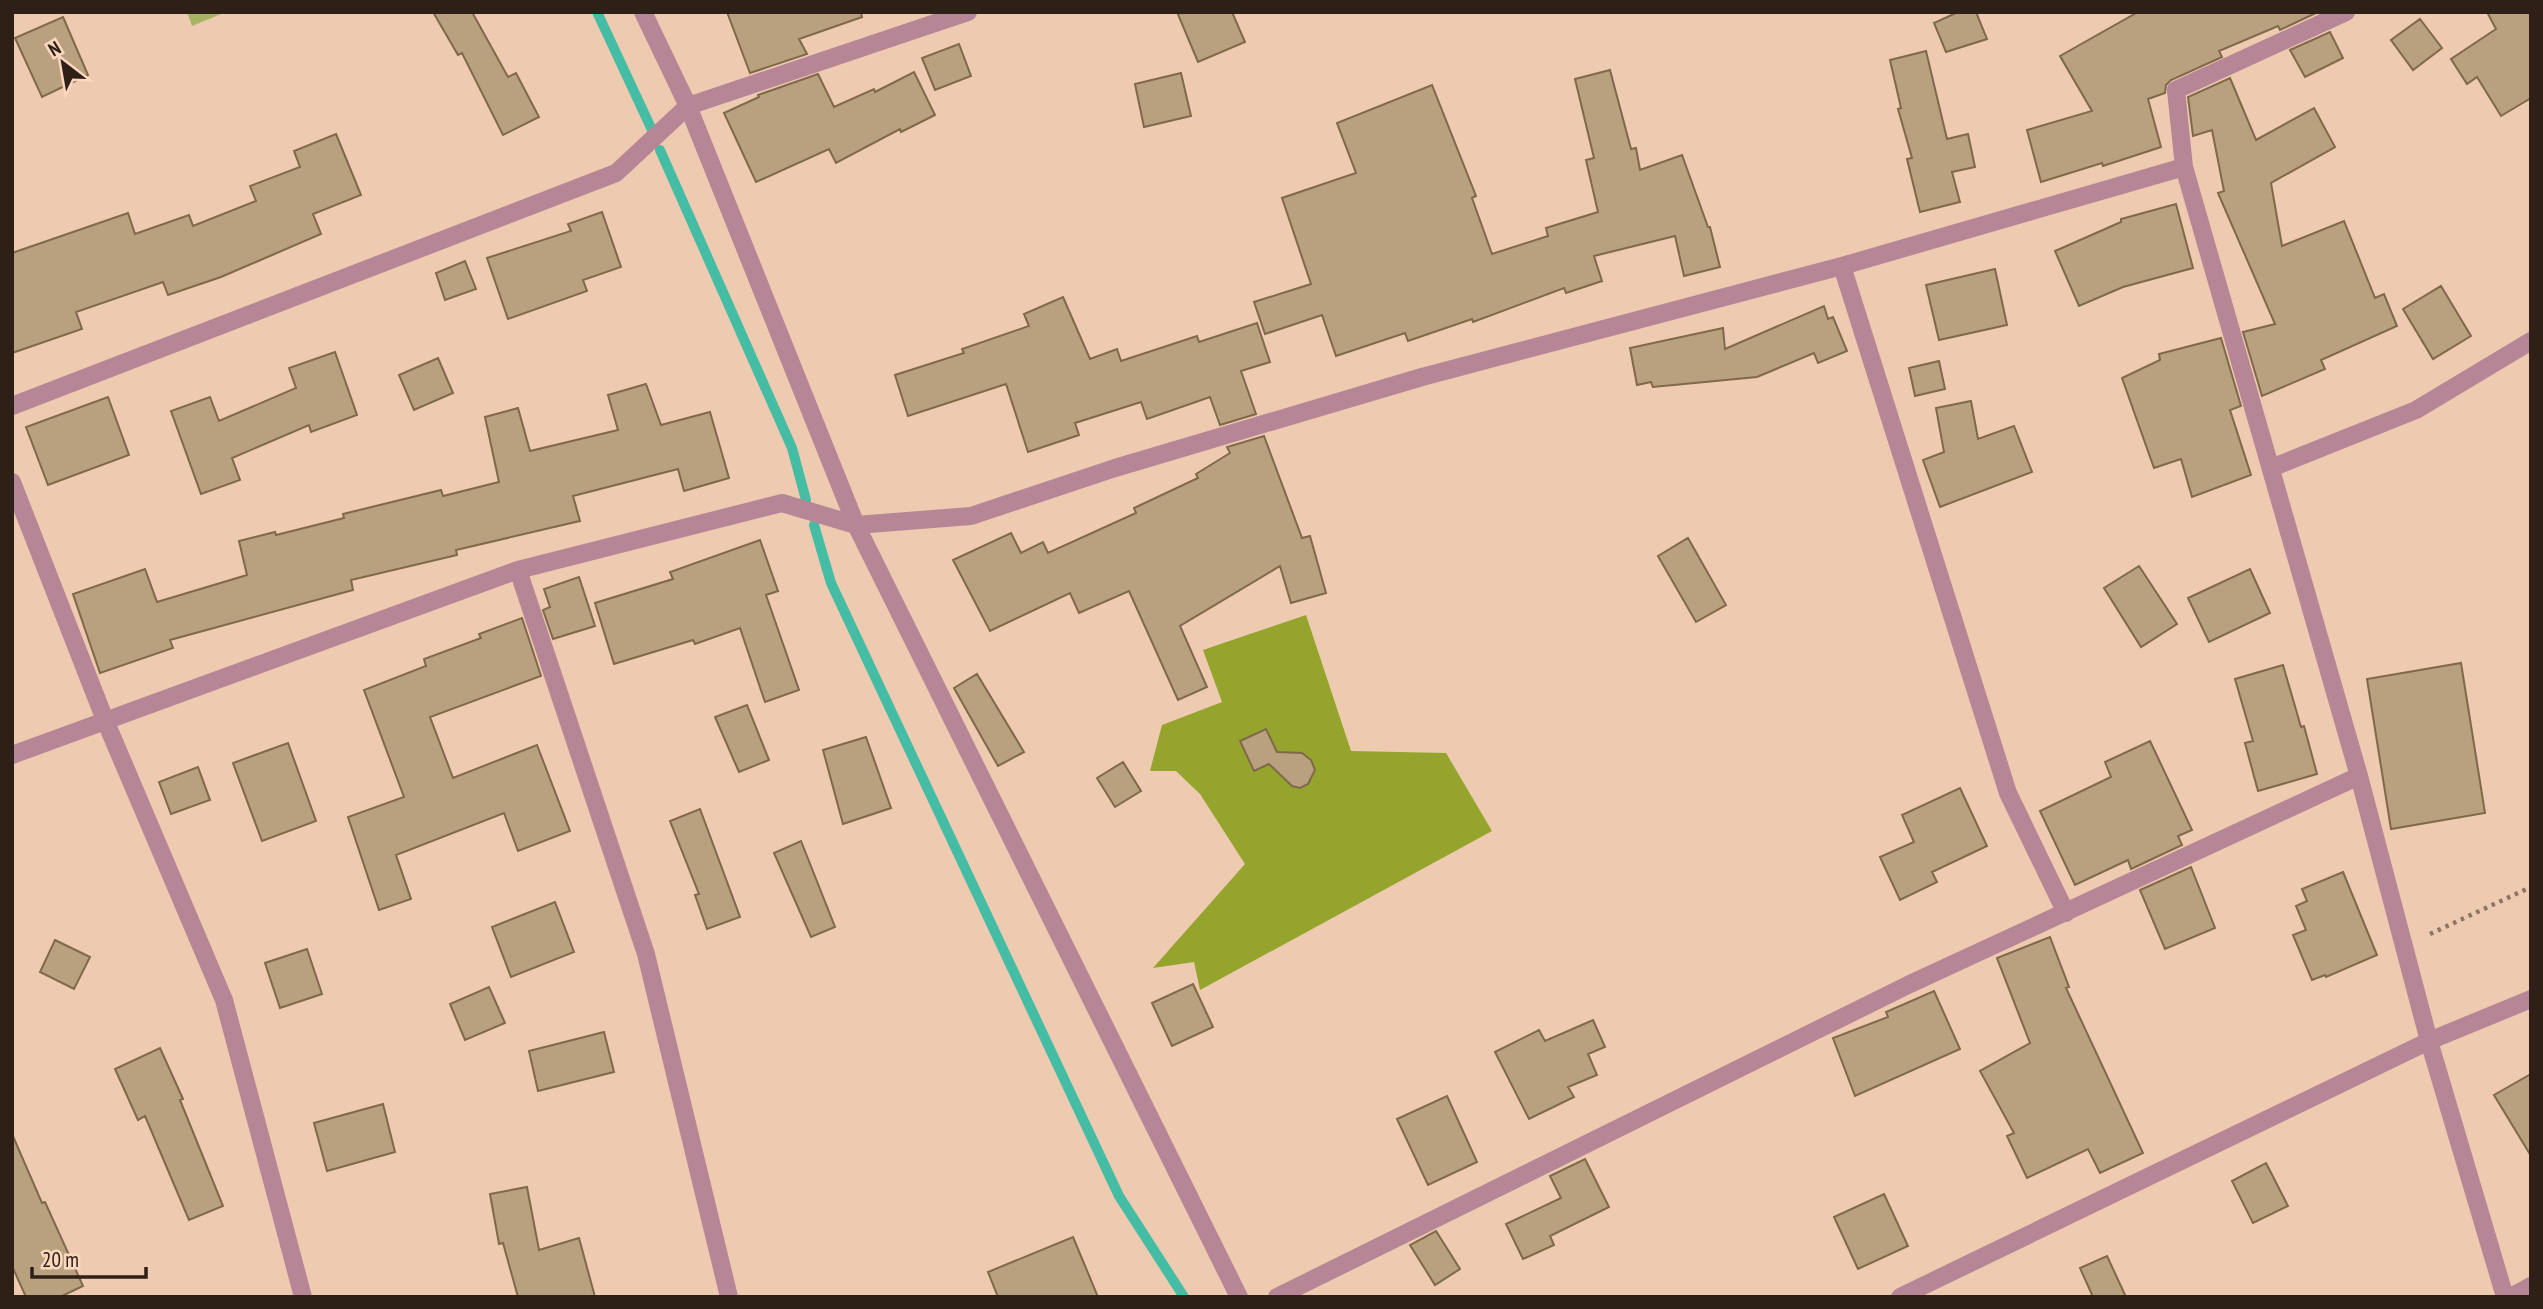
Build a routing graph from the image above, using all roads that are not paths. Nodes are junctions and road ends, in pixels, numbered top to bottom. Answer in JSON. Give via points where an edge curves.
{"nodes":[{"id":1,"x":643,"y":12,"type":"edge"},
{"id":2,"x":968,"y":12,"type":"edge"},
{"id":3,"x":2346,"y":12,"type":"edge"},
{"id":4,"x":688,"y":106,"type":"junction"},
{"id":5,"x":2184,"y":167,"type":"junction"},
{"id":6,"x":1842,"y":266,"type":"junction"},
{"id":7,"x":2531,"y":341,"type":"edge"},
{"id":8,"x":12,"y":406,"type":"edge"},
{"id":9,"x":2271,"y":468,"type":"junction"},
{"id":10,"x":12,"y":482,"type":"edge"},
{"id":11,"x":856,"y":525,"type":"junction"},
{"id":12,"x":518,"y":570,"type":"junction"},
{"id":13,"x":105,"y":720,"type":"junction"},
{"id":14,"x":12,"y":755,"type":"edge"},
{"id":15,"x":2359,"y":776,"type":"junction"},
{"id":16,"x":2066,"y":913,"type":"junction"},
{"id":17,"x":2531,"y":999,"type":"edge"},
{"id":18,"x":2429,"y":1041,"type":"junction"},
{"id":19,"x":2531,"y":1286,"type":"edge"},
{"id":20,"x":303,"y":1297,"type":"edge"},
{"id":21,"x":729,"y":1297,"type":"edge"},
{"id":22,"x":1239,"y":1297,"type":"edge"},
{"id":23,"x":1277,"y":1297,"type":"edge"},
{"id":24,"x":1900,"y":1297,"type":"edge"},
{"id":25,"x":2505,"y":1297,"type":"edge"},
{"id":26,"x":2511,"y":1297,"type":"edge"}],
"edges":[{"from":1,"to":4,"type":"street"},
{"from":2,"to":4,"type":"street"},
{"from":3,"to":5,"type":"street","via":[[2176,90]]},
{"from":4,"to":8,"type":"street","via":[[616,173]]},
{"from":4,"to":11,"type":"street"},
{"from":5,"to":6,"type":"street"},
{"from":5,"to":9,"type":"street"},
{"from":6,"to":11,"type":"street","via":[[1422,377],[971,516]]},
{"from":6,"to":16,"type":"street","via":[[2008,793]]},
{"from":7,"to":9,"type":"street","via":[[2416,410]]},
{"from":9,"to":15,"type":"street"},
{"from":10,"to":13,"type":"street"},
{"from":11,"to":12,"type":"street","via":[[782,503]]},
{"from":11,"to":22,"type":"street"},
{"from":12,"to":13,"type":"street"},
{"from":12,"to":21,"type":"street","via":[[646,954]]},
{"from":13,"to":14,"type":"street"},
{"from":13,"to":20,"type":"street","via":[[224,1000]]},
{"from":15,"to":16,"type":"street"},
{"from":15,"to":18,"type":"street"},
{"from":16,"to":23,"type":"street","via":[[1910,984]]},
{"from":17,"to":18,"type":"street"},
{"from":18,"to":24,"type":"street"},
{"from":18,"to":25,"type":"street"},
{"from":19,"to":26,"type":"street"}]}
